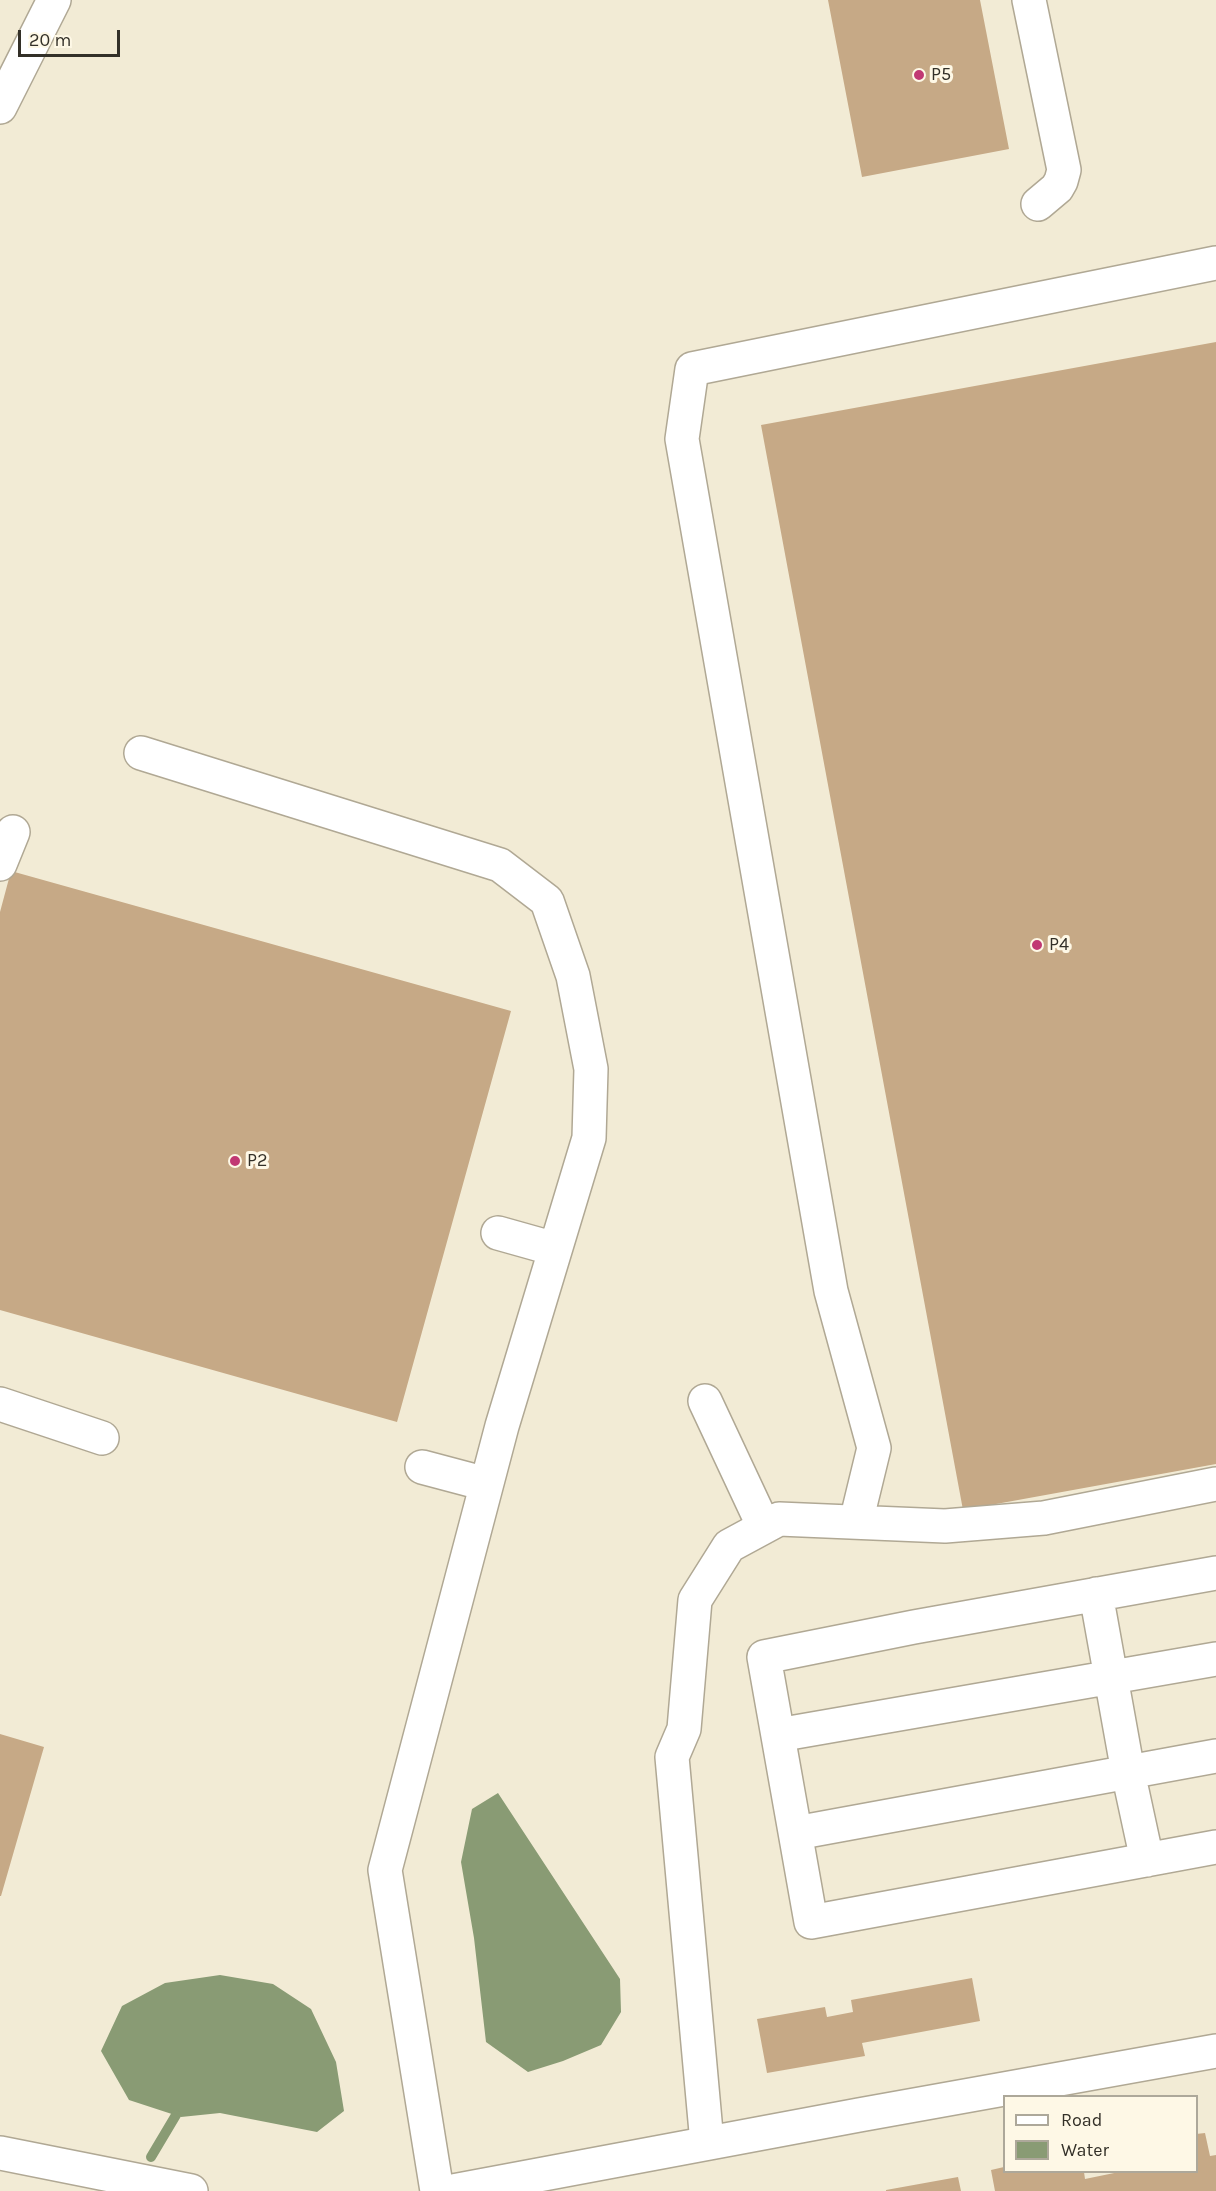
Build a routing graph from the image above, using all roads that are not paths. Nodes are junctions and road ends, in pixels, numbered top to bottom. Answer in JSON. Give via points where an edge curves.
{"nodes":[{"id":1,"x":54,"y":0,"type":"edge"},
{"id":2,"x":1029,"y":0,"type":"edge"},
{"id":3,"x":0,"y":107,"type":"edge"},
{"id":4,"x":1038,"y":204,"type":"dead end"},
{"id":5,"x":1216,"y":263,"type":"edge"},
{"id":6,"x":141,"y":753,"type":"dead end"},
{"id":7,"x":13,"y":832,"type":"dead end"},
{"id":8,"x":0,"y":864,"type":"edge"},
{"id":9,"x":498,"y":1233,"type":"dead end"},
{"id":10,"x":555,"y":1249,"type":"junction"},
{"id":11,"x":705,"y":1401,"type":"dead end"},
{"id":12,"x":0,"y":1404,"type":"edge"},
{"id":13,"x":102,"y":1438,"type":"dead end"},
{"id":14,"x":422,"y":1467,"type":"dead end"},
{"id":15,"x":486,"y":1484,"type":"junction"},
{"id":16,"x":1216,"y":1484,"type":"edge"},
{"id":17,"x":856,"y":1522,"type":"junction"},
{"id":18,"x":764,"y":1527,"type":"junction"},
{"id":19,"x":1216,"y":1573,"type":"edge"},
{"id":20,"x":1096,"y":1594,"type":"junction"},
{"id":21,"x":1216,"y":1659,"type":"edge"},
{"id":22,"x":1110,"y":1677,"type":"junction"},
{"id":23,"x":778,"y":1735,"type":"junction"},
{"id":24,"x":1216,"y":1756,"type":"edge"},
{"id":25,"x":1128,"y":1772,"type":"junction"},
{"id":26,"x":795,"y":1833,"type":"junction"},
{"id":27,"x":1216,"y":1847,"type":"edge"},
{"id":28,"x":1147,"y":1860,"type":"junction"},
{"id":29,"x":1216,"y":2051,"type":"edge"},
{"id":30,"x":707,"y":2143,"type":"junction"},
{"id":31,"x":0,"y":2153,"type":"edge"},
{"id":32,"x":191,"y":2191,"type":"edge"},
{"id":33,"x":437,"y":2191,"type":"edge"},
{"id":34,"x":453,"y":2191,"type":"edge"}],
"edges":[{"from":1,"to":3,"type":"lane"},
{"from":2,"to":4,"type":"lane","via":[[1064,170],[1057,188]]},
{"from":5,"to":17,"type":"lane","via":[[692,369],[682,439],[831,1291],[874,1448]]},
{"from":6,"to":10,"type":"lane","via":[[500,865],[547,901],[573,976],[591,1070],[589,1138]]},
{"from":7,"to":8,"type":"lane"},
{"from":9,"to":10,"type":"lane"},
{"from":10,"to":15,"type":"lane"},
{"from":11,"to":18,"type":"lane"},
{"from":12,"to":13,"type":"lane"},
{"from":14,"to":15,"type":"lane"},
{"from":15,"to":33,"type":"lane","via":[[385,1870]]},
{"from":16,"to":17,"type":"lane","via":[[1044,1518],[945,1527]]},
{"from":17,"to":18,"type":"lane","via":[[779,1519]]},
{"from":18,"to":30,"type":"lane","via":[[729,1546],[694,1600],[684,1728],[672,1757]]},
{"from":19,"to":20,"type":"lane"},
{"from":20,"to":22,"type":"lane"},
{"from":20,"to":23,"type":"lane","via":[[765,1657]]},
{"from":21,"to":22,"type":"lane"},
{"from":22,"to":23,"type":"lane"},
{"from":22,"to":25,"type":"lane"},
{"from":23,"to":26,"type":"lane"},
{"from":24,"to":25,"type":"lane"},
{"from":25,"to":26,"type":"lane"},
{"from":25,"to":28,"type":"lane"},
{"from":26,"to":28,"type":"lane","via":[[811,1922]]},
{"from":27,"to":28,"type":"lane"},
{"from":29,"to":30,"type":"lane"},
{"from":30,"to":34,"type":"lane"},
{"from":31,"to":32,"type":"lane"}]}
